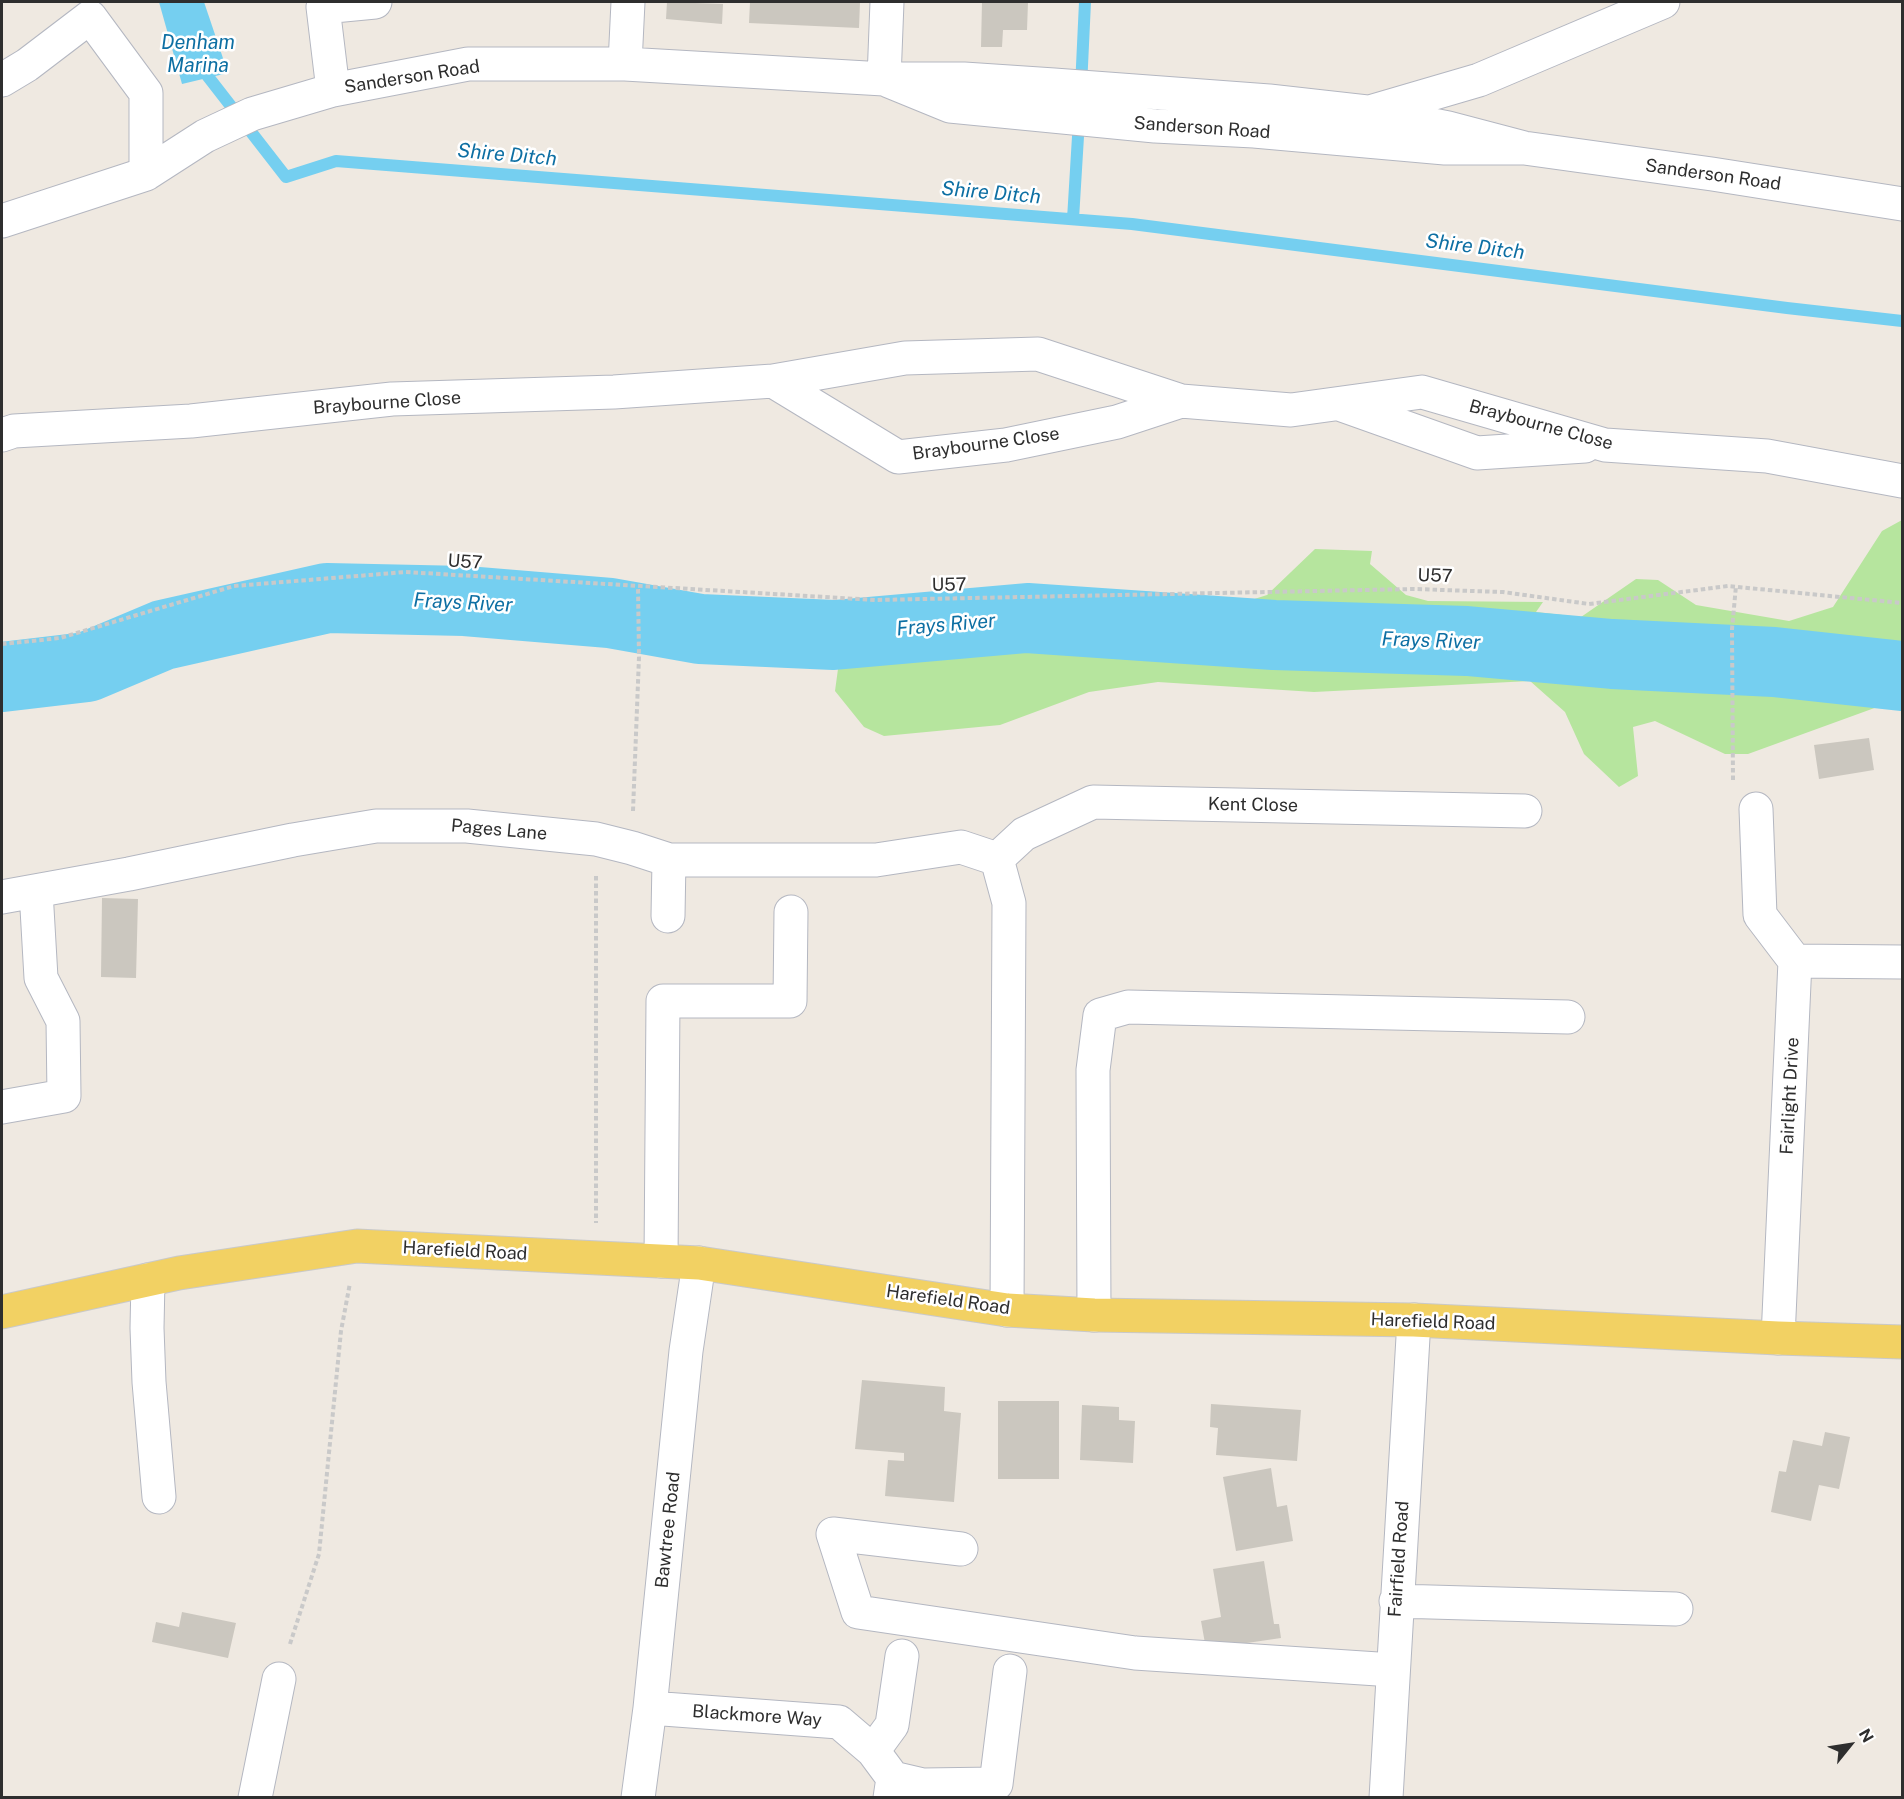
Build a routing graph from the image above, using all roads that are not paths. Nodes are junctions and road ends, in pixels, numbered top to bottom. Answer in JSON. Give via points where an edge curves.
{"nodes":[{"id":1,"x":375,"y":2,"type":"edge"},
{"id":2,"x":628,"y":2,"type":"edge"},
{"id":3,"x":887,"y":2,"type":"edge"},
{"id":4,"x":1663,"y":2,"type":"edge"},
{"id":5,"x":322,"y":4,"type":"edge"},
{"id":6,"x":626,"y":64,"type":"junction"},
{"id":7,"x":885,"y":79,"type":"junction"},
{"id":8,"x":2,"y":80,"type":"edge"},
{"id":9,"x":1456,"y":86,"type":"junction"},
{"id":10,"x":333,"y":90,"type":"junction"},
{"id":11,"x":1053,"y":100,"type":"junction"},
{"id":12,"x":1367,"y":112,"type":"junction"},
{"id":13,"x":1472,"y":134,"type":"junction"},
{"id":14,"x":1524,"y":148,"type":"junction"},
{"id":15,"x":146,"y":174,"type":"junction"},
{"id":16,"x":1902,"y":204,"type":"edge"},
{"id":17,"x":2,"y":221,"type":"edge"},
{"id":18,"x":773,"y":381,"type":"junction"},
{"id":19,"x":1181,"y":401,"type":"junction"},
{"id":20,"x":1338,"y":404,"type":"junction"},
{"id":21,"x":2,"y":435,"type":"edge"},
{"id":22,"x":1605,"y":445,"type":"junction"},
{"id":23,"x":1902,"y":481,"type":"edge"},
{"id":24,"x":1756,"y":809,"type":"road end"},
{"id":25,"x":1525,"y":810,"type":"dead end"},
{"id":26,"x":997,"y":859,"type":"junction"},
{"id":27,"x":669,"y":860,"type":"junction"},
{"id":28,"x":36,"y":891,"type":"junction"},
{"id":29,"x":2,"y":897,"type":"edge"},
{"id":30,"x":791,"y":912,"type":"dead end"},
{"id":31,"x":668,"y":916,"type":"dead end"},
{"id":32,"x":1795,"y":962,"type":"junction"},
{"id":33,"x":1902,"y":962,"type":"edge"},
{"id":34,"x":1568,"y":1017,"type":"dead end"},
{"id":35,"x":2,"y":1107,"type":"edge"},
{"id":36,"x":661,"y":1261,"type":"junction"},
{"id":37,"x":699,"y":1263,"type":"junction"},
{"id":38,"x":148,"y":1280,"type":"junction"},
{"id":39,"x":1007,"y":1310,"type":"junction"},
{"id":40,"x":2,"y":1312,"type":"edge"},
{"id":41,"x":1094,"y":1315,"type":"junction"},
{"id":42,"x":1414,"y":1320,"type":"junction"},
{"id":43,"x":1778,"y":1338,"type":"junction"},
{"id":44,"x":1902,"y":1342,"type":"edge"},
{"id":45,"x":159,"y":1497,"type":"dead end"},
{"id":46,"x":961,"y":1549,"type":"dead end"},
{"id":47,"x":1396,"y":1601,"type":"junction"},
{"id":48,"x":1676,"y":1609,"type":"dead end"},
{"id":49,"x":902,"y":1656,"type":"dead end"},
{"id":50,"x":1392,"y":1670,"type":"junction"},
{"id":51,"x":1010,"y":1671,"type":"dead end"},
{"id":52,"x":279,"y":1679,"type":"road end"},
{"id":53,"x":650,"y":1708,"type":"junction"},
{"id":54,"x":873,"y":1750,"type":"junction"},
{"id":55,"x":892,"y":1788,"type":"edge"},
{"id":56,"x":255,"y":1797,"type":"edge"},
{"id":57,"x":638,"y":1797,"type":"edge"},
{"id":58,"x":1386,"y":1797,"type":"edge"}],
"edges":[{"from":1,"to":5,"type":"street"},
{"from":2,"to":6,"type":"street"},
{"from":3,"to":7,"type":"street"},
{"from":4,"to":9,"type":"street","via":[[1479,80]]},
{"from":5,"to":10,"type":"street"},
{"from":6,"to":7,"type":"street","name":"Sanderson Road"},
{"from":6,"to":10,"type":"street","name":"Sanderson Road","via":[[468,64]]},
{"from":7,"to":11,"type":"street","name":"Sanderson Road","via":[[950,106]]},
{"from":8,"to":15,"type":"street","via":[[90,17],[146,93]]},
{"from":9,"to":12,"type":"street"},
{"from":9,"to":13,"type":"street"},
{"from":10,"to":15,"type":"street","name":"Sanderson Road","via":[[252,114],[205,136]]},
{"from":11,"to":12,"type":"street","name":"Sanderson Road","via":[[1107,89]]},
{"from":11,"to":14,"type":"street","name":"Sanderson Road","via":[[1105,121],[1445,148]]},
{"from":12,"to":13,"type":"street","name":"Sanderson Road"},
{"from":13,"to":14,"type":"street","name":"Sanderson Road"},
{"from":14,"to":16,"type":"street","name":"Sanderson Road"},
{"from":15,"to":17,"type":"street","name":"Sanderson Road"},
{"from":18,"to":19,"type":"street","name":"Braybourne Close","via":[[905,357],[1038,354]]},
{"from":18,"to":19,"type":"street","name":"Braybourne Close","via":[[898,457],[1006,445],[1117,422]]},
{"from":18,"to":21,"type":"street","name":"Braybourne Close","via":[[614,392],[392,399],[191,421],[14,431]]},
{"from":19,"to":20,"type":"street","name":"Braybourne Close","via":[[1291,410]]},
{"from":20,"to":22,"type":"street","name":"Braybourne Close","via":[[1422,392]]},
{"from":20,"to":22,"type":"street","via":[[1476,453]]},
{"from":22,"to":23,"type":"street","name":"Braybourne Close","via":[[1767,456]]},
{"from":24,"to":32,"type":"street","via":[[1760,915]]},
{"from":25,"to":26,"type":"street","name":"Kent Close","via":[[1093,802],[1024,834]]},
{"from":26,"to":27,"type":"street","name":"Pages Lane","via":[[961,847],[876,860]]},
{"from":26,"to":39,"type":"street","via":[[1009,903]]},
{"from":27,"to":28,"type":"street","name":"Pages Lane","via":[[596,839],[467,826],[376,826]]},
{"from":27,"to":31,"type":"street"},
{"from":28,"to":29,"type":"street","name":"Pages Lane"},
{"from":28,"to":35,"type":"street","via":[[41,978],[63,1021],[64,1096]]},
{"from":30,"to":36,"type":"street","via":[[790,1001],[663,1001]]},
{"from":32,"to":33,"type":"street"},
{"from":32,"to":43,"type":"street","name":"Fairlight Drive"},
{"from":34,"to":41,"type":"street","via":[[1128,1007],[1100,1015],[1093,1070]]},
{"from":36,"to":37,"type":"main road","name":"Harefield Road"},
{"from":36,"to":38,"type":"main road","name":"Harefield Road","via":[[357,1246]]},
{"from":37,"to":39,"type":"main road","name":"Harefield Road"},
{"from":37,"to":53,"type":"street","name":"Bawtree Road","via":[[686,1351]]},
{"from":38,"to":40,"type":"main road","name":"Harefield Road"},
{"from":38,"to":45,"type":"street","via":[[149,1382]]},
{"from":39,"to":41,"type":"main road","name":"Harefield Road"},
{"from":41,"to":42,"type":"main road","name":"Harefield Road"},
{"from":42,"to":43,"type":"main road","name":"Harefield Road"},
{"from":42,"to":47,"type":"street","name":"Fairfield Road"},
{"from":43,"to":44,"type":"main road","name":"Harefield Road"},
{"from":46,"to":50,"type":"street","via":[[833,1534],[858,1612],[1135,1653]]},
{"from":47,"to":48,"type":"street"},
{"from":47,"to":50,"type":"street","name":"Fairfield Road"},
{"from":49,"to":54,"type":"street","via":[[891,1725]]},
{"from":50,"to":58,"type":"street","name":"Fairfield Road"},
{"from":51,"to":55,"type":"street","via":[[996,1784]]},
{"from":52,"to":56,"type":"street"},
{"from":53,"to":54,"type":"street","name":"Blackmore Way","via":[[839,1722]]},
{"from":53,"to":57,"type":"street","name":"Bawtree Road"},
{"from":54,"to":55,"type":"street","name":"Blackmore Way"}]}
